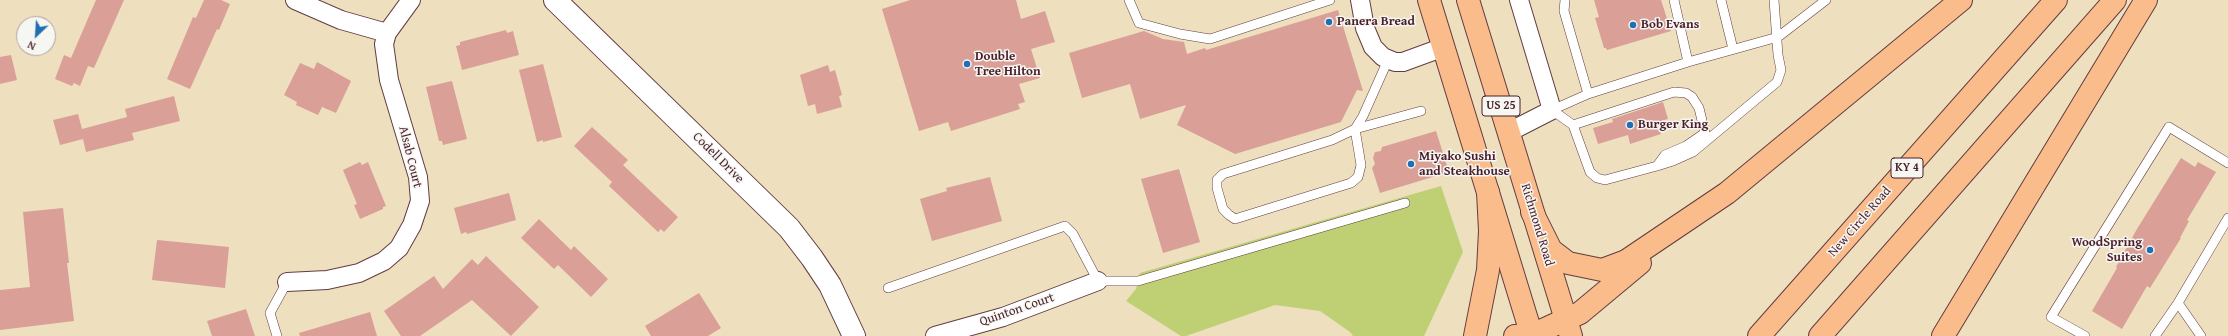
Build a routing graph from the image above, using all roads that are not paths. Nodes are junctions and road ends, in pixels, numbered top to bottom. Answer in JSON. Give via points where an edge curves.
{"nodes":[{"id":1,"x":295,"y":0,"type":"edge"},
{"id":2,"x":410,"y":0,"type":"edge"},
{"id":3,"x":555,"y":0,"type":"edge"},
{"id":4,"x":1130,"y":0,"type":"edge"},
{"id":5,"x":1330,"y":0,"type":"edge"},
{"id":6,"x":1360,"y":0,"type":"edge"},
{"id":7,"x":1429,"y":0,"type":"edge"},
{"id":8,"x":1468,"y":0,"type":"edge"},
{"id":9,"x":1519,"y":0,"type":"edge"},
{"id":10,"x":1565,"y":0,"type":"edge"},
{"id":11,"x":1674,"y":0,"type":"edge"},
{"id":12,"x":1722,"y":0,"type":"edge"},
{"id":13,"x":1774,"y":0,"type":"edge"},
{"id":14,"x":1826,"y":0,"type":"edge"},
{"id":15,"x":1961,"y":0,"type":"edge"},
{"id":16,"x":2056,"y":0,"type":"edge"},
{"id":17,"x":2115,"y":0,"type":"edge"},
{"id":18,"x":2146,"y":0,"type":"edge"},
{"id":19,"x":387,"y":33,"type":"junction"},
{"id":20,"x":1778,"y":37,"type":"junction"},
{"id":21,"x":1444,"y":48,"type":"junction"},
{"id":22,"x":1733,"y":49,"type":"junction"},
{"id":23,"x":1388,"y":60,"type":"junction"},
{"id":24,"x":1688,"y":62,"type":"junction"},
{"id":25,"x":1588,"y":94,"type":"junction"},
{"id":26,"x":1552,"y":110,"type":"junction"},
{"id":27,"x":1421,"y":111,"type":"dead end"},
{"id":28,"x":1573,"y":125,"type":"junction"},
{"id":29,"x":1355,"y":129,"type":"junction"},
{"id":30,"x":1509,"y":132,"type":"junction"},
{"id":31,"x":2228,"y":163,"type":"edge"},
{"id":32,"x":1657,"y":166,"type":"junction"},
{"id":33,"x":1488,"y":192,"type":"junction"},
{"id":34,"x":1405,"y":203,"type":"dead end"},
{"id":35,"x":1710,"y":204,"type":"junction"},
{"id":36,"x":1532,"y":212,"type":"junction"},
{"id":37,"x":2228,"y":218,"type":"edge"},
{"id":38,"x":2225,"y":231,"type":"edge"},
{"id":39,"x":1098,"y":281,"type":"junction"},
{"id":40,"x":287,"y":282,"type":"joint"},
{"id":41,"x":888,"y":288,"type":"dead end"},
{"id":42,"x":2178,"y":303,"type":"junction"},
{"id":43,"x":1568,"y":329,"type":"edge"},
{"id":44,"x":277,"y":336,"type":"edge"},
{"id":45,"x":854,"y":336,"type":"edge"},
{"id":46,"x":935,"y":336,"type":"edge"},
{"id":47,"x":1475,"y":336,"type":"edge"},
{"id":48,"x":1526,"y":336,"type":"edge"},
{"id":49,"x":1759,"y":336,"type":"edge"},
{"id":50,"x":1820,"y":336,"type":"edge"},
{"id":51,"x":1942,"y":336,"type":"edge"},
{"id":52,"x":2085,"y":336,"type":"edge"},
{"id":53,"x":2155,"y":336,"type":"edge"},
{"id":54,"x":2201,"y":336,"type":"edge"}],
"edges":[{"from":1,"to":19,"type":"street","via":[[341,20]]},
{"from":2,"to":19,"type":"street","name":"Alsab Court"},
{"from":3,"to":45,"type":"street","name":"Codell Drive","via":[[789,228],[830,285]]},
{"from":4,"to":5,"type":"lane","via":[[1139,23],[1210,39]]},
{"from":6,"to":23,"type":"street","via":[[1365,28],[1373,47],[1378,54]]},
{"from":7,"to":21,"type":"highway","number":"US 25"},
{"from":8,"to":30,"type":"highway","name":"Richmond Road","number":"US 25"},
{"from":9,"to":26,"type":"street"},
{"from":10,"to":25,"type":"lane","via":[[1564,11]]},
{"from":11,"to":24,"type":"lane"},
{"from":12,"to":22,"type":"lane"},
{"from":13,"to":20,"type":"lane"},
{"from":14,"to":20,"type":"lane"},
{"from":15,"to":35,"type":"highway","via":[[1727,193]]},
{"from":16,"to":49,"type":"highway","name":"New Circle Road","number":"KY 4"},
{"from":17,"to":50,"type":"highway"},
{"from":18,"to":51,"type":"highway"},
{"from":19,"to":40,"type":"street","name":"Alsab Court","via":[[384,44],[389,80],[418,177],[420,201],[417,214],[399,248],[384,261],[359,273],[327,280]]},
{"from":20,"to":22,"type":"lane"},
{"from":20,"to":32,"type":"lane","via":[[1780,70],[1776,82],[1693,152]]},
{"from":21,"to":23,"type":"street","via":[[1403,62]]},
{"from":21,"to":33,"type":"highway","number":"US 25"},
{"from":22,"to":24,"type":"lane"},
{"from":23,"to":29,"type":"lane"},
{"from":24,"to":25,"type":"lane"},
{"from":25,"to":26,"type":"lane"},
{"from":26,"to":28,"type":"lane"},
{"from":26,"to":30,"type":"street"},
{"from":27,"to":29,"type":"lane"},
{"from":28,"to":32,"type":"lane","via":[[1590,172],[1597,178],[1605,180]]},
{"from":28,"to":32,"type":"lane","via":[[1674,92],[1686,92],[1699,108],[1705,133],[1686,146],[1665,154]]},
{"from":29,"to":29,"type":"lane","via":[[1332,140],[1223,174],[1217,180],[1223,209],[1236,219],[1351,183],[1358,177],[1361,165]]},
{"from":30,"to":36,"type":"highway","name":"Richmond Road","number":"US 25"},
{"from":31,"to":52,"type":"lane","via":[[2169,127],[2051,317]]},
{"from":33,"to":47,"type":"highway","via":[[1488,270]]},
{"from":33,"to":48,"type":"highway","number":"US 25"},
{"from":34,"to":39,"type":"lane","via":[[1138,281]]},
{"from":35,"to":36,"type":"highway","via":[[1626,261],[1602,270],[1568,263],[1559,258],[1551,250]]},
{"from":35,"to":43,"type":"highway","via":[[1580,313]]},
{"from":36,"to":43,"type":"highway","name":"Richmond Road","number":"US 25"},
{"from":37,"to":38,"type":"lane"},
{"from":38,"to":42,"type":"lane"},
{"from":39,"to":41,"type":"lane","via":[[1073,234],[1065,226]]},
{"from":39,"to":46,"type":"street","name":"Quinton Court","via":[[1003,318]]},
{"from":40,"to":44,"type":"lane","via":[[270,313]]},
{"from":42,"to":53,"type":"lane"},
{"from":42,"to":54,"type":"lane"},
{"from":43,"to":48,"type":"highway"}]}
